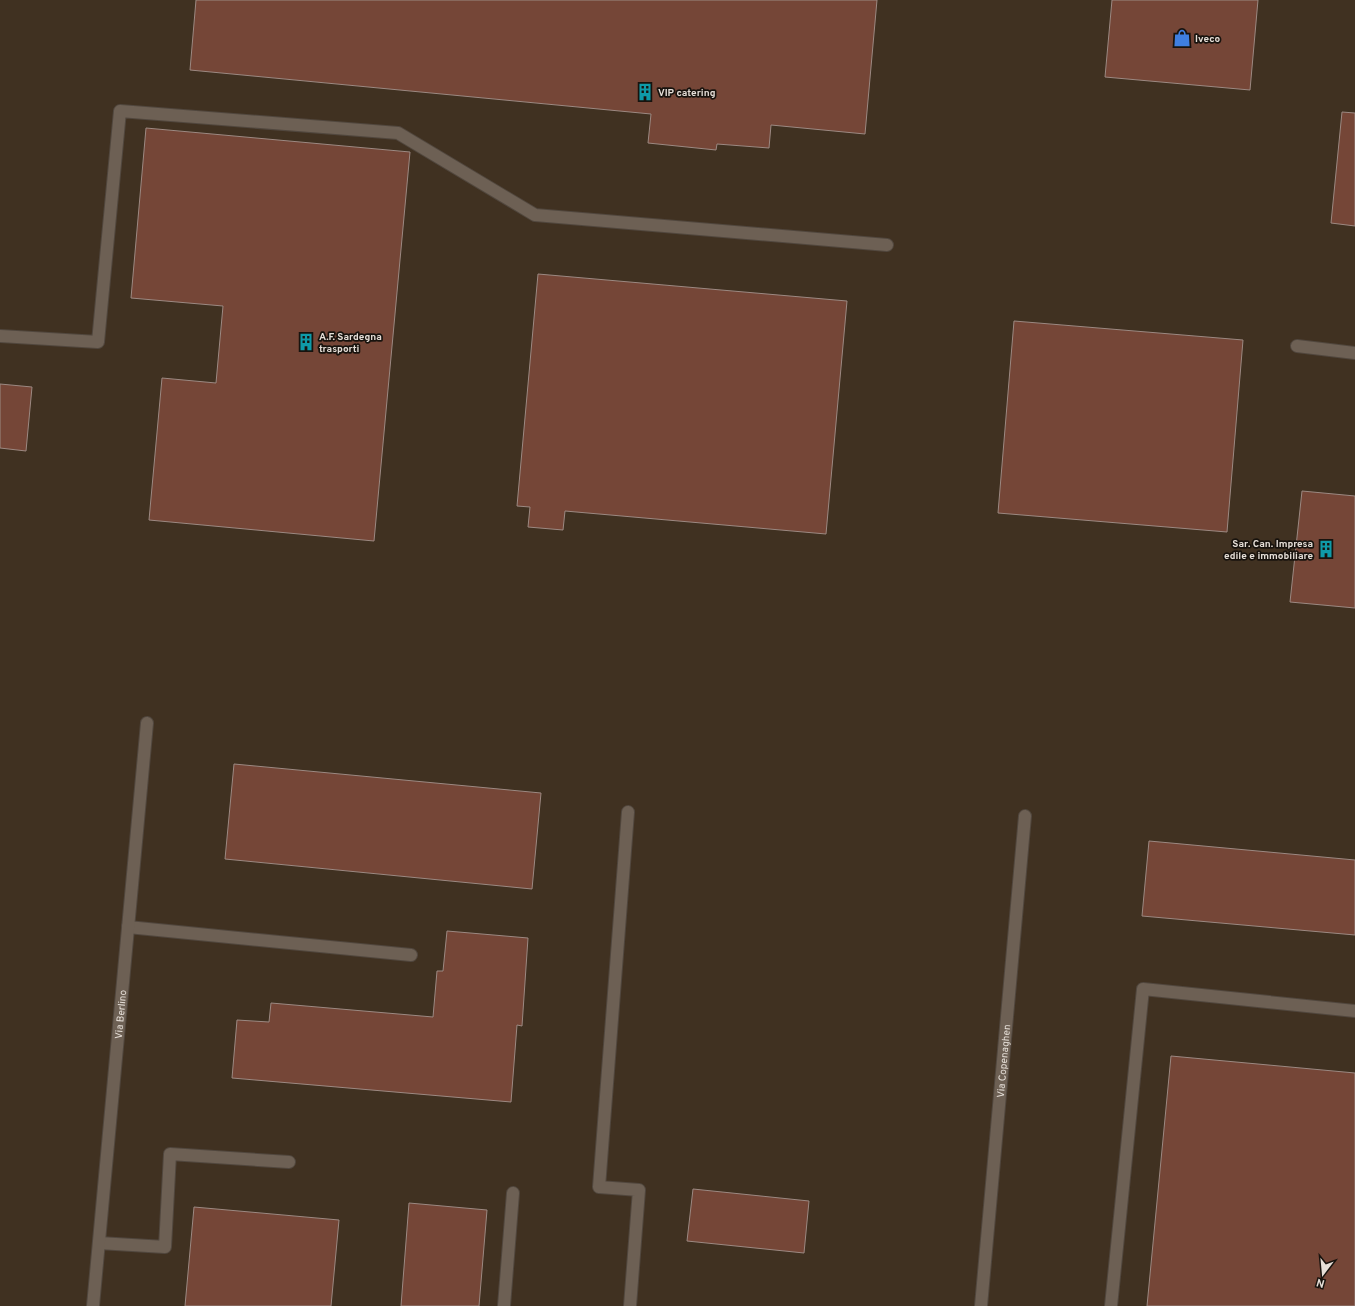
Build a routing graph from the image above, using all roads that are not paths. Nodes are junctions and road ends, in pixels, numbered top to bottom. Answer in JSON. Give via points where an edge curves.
{"nodes":[{"id":1,"x":888,"y":245,"type":"dead end"},
{"id":2,"x":0,"y":336,"type":"edge"},
{"id":3,"x":1297,"y":346,"type":"dead end"},
{"id":4,"x":1355,"y":352,"type":"edge"},
{"id":5,"x":147,"y":723,"type":"dead end"},
{"id":6,"x":628,"y":812,"type":"dead end"},
{"id":7,"x":1025,"y":816,"type":"dead end"},
{"id":8,"x":128,"y":927,"type":"junction"},
{"id":9,"x":411,"y":954,"type":"dead end"},
{"id":10,"x":1355,"y":1011,"type":"edge"},
{"id":11,"x":289,"y":1162,"type":"dead end"},
{"id":12,"x":513,"y":1193,"type":"dead end"},
{"id":13,"x":99,"y":1243,"type":"junction"},
{"id":14,"x":94,"y":1306,"type":"edge"},
{"id":15,"x":504,"y":1306,"type":"edge"},
{"id":16,"x":630,"y":1306,"type":"edge"},
{"id":17,"x":981,"y":1306,"type":"edge"},
{"id":18,"x":1111,"y":1306,"type":"edge"}],
"edges":[{"from":1,"to":2,"type":"street","via":[[535,216],[398,133],[120,111],[98,342]]},
{"from":3,"to":4,"type":"street"},
{"from":5,"to":8,"type":"street","name":"Via Berlino"},
{"from":6,"to":16,"type":"street","via":[[599,1187],[639,1190]]},
{"from":7,"to":17,"type":"street","name":"Via Copenaghen"},
{"from":8,"to":9,"type":"street"},
{"from":8,"to":13,"type":"street","name":"Via Berlino"},
{"from":10,"to":18,"type":"street","via":[[1143,989]]},
{"from":11,"to":13,"type":"street","via":[[170,1154],[165,1247]]},
{"from":12,"to":15,"type":"street"},
{"from":13,"to":14,"type":"street","name":"Via Berlino"}]}
